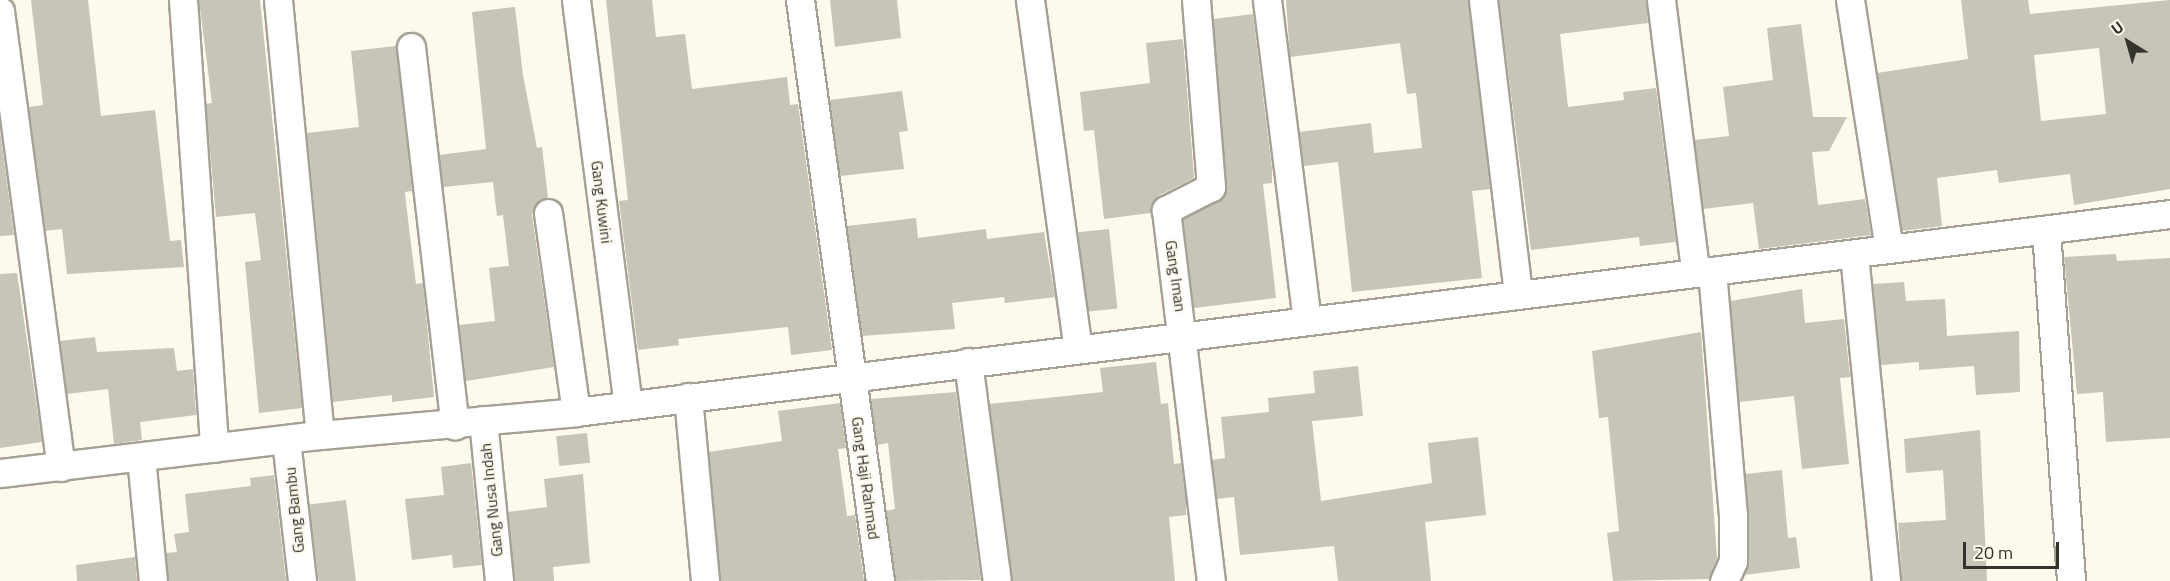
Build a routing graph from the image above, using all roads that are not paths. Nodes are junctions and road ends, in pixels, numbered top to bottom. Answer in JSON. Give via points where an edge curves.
{"nodes":[{"id":1,"x":183,"y":0,"type":"edge"},
{"id":2,"x":278,"y":0,"type":"edge"},
{"id":3,"x":576,"y":0,"type":"edge"},
{"id":4,"x":801,"y":0,"type":"edge"},
{"id":5,"x":1030,"y":0,"type":"edge"},
{"id":6,"x":1196,"y":0,"type":"edge"},
{"id":7,"x":1267,"y":0,"type":"edge"},
{"id":8,"x":1483,"y":0,"type":"edge"},
{"id":9,"x":1660,"y":0,"type":"edge"},
{"id":10,"x":1850,"y":0,"type":"edge"},
{"id":11,"x":0,"y":11,"type":"edge"},
{"id":12,"x":411,"y":47,"type":"dead end"},
{"id":13,"x":548,"y":213,"type":"dead end"},
{"id":14,"x":2170,"y":214,"type":"edge"},
{"id":15,"x":2046,"y":231,"type":"junction"},
{"id":16,"x":1889,"y":249,"type":"junction"},
{"id":17,"x":1854,"y":254,"type":"junction"},
{"id":18,"x":1703,"y":271,"type":"junction"},
{"id":19,"x":1518,"y":294,"type":"junction"},
{"id":20,"x":1307,"y":319,"type":"junction"},
{"id":21,"x":1184,"y":335,"type":"junction"},
{"id":22,"x":1078,"y":349,"type":"junction"},
{"id":23,"x":968,"y":362,"type":"junction"},
{"id":24,"x":851,"y":375,"type":"junction"},
{"id":25,"x":688,"y":397,"type":"junction"},
{"id":26,"x":628,"y":404,"type":"junction"},
{"id":27,"x":576,"y":412,"type":"junction"},
{"id":28,"x":483,"y":420,"type":"junction"},
{"id":29,"x":455,"y":425,"type":"junction"},
{"id":30,"x":320,"y":435,"type":"junction"},
{"id":31,"x":286,"y":440,"type":"junction"},
{"id":32,"x":214,"y":448,"type":"junction"},
{"id":33,"x":141,"y":457,"type":"junction"},
{"id":34,"x":61,"y":467,"type":"junction"},
{"id":35,"x":0,"y":473,"type":"edge"},
{"id":36,"x":153,"y":581,"type":"edge"},
{"id":37,"x":302,"y":581,"type":"edge"},
{"id":38,"x":499,"y":581,"type":"edge"},
{"id":39,"x":705,"y":581,"type":"edge"},
{"id":40,"x":880,"y":581,"type":"edge"},
{"id":41,"x":997,"y":581,"type":"edge"},
{"id":42,"x":1211,"y":581,"type":"edge"},
{"id":43,"x":1724,"y":581,"type":"edge"},
{"id":44,"x":1886,"y":581,"type":"edge"},
{"id":45,"x":2071,"y":581,"type":"edge"}],
"edges":[{"from":1,"to":32,"type":"street"},
{"from":2,"to":30,"type":"street"},
{"from":3,"to":26,"type":"street","name":"Gang Kuwini"},
{"from":4,"to":24,"type":"street","name":"Gang Haji Rahmad"},
{"from":5,"to":22,"type":"street"},
{"from":6,"to":21,"type":"street","name":"Gang Iman","via":[[1211,187],[1166,210]]},
{"from":7,"to":20,"type":"street"},
{"from":8,"to":19,"type":"street"},
{"from":9,"to":18,"type":"street"},
{"from":10,"to":16,"type":"street"},
{"from":11,"to":34,"type":"street"},
{"from":12,"to":29,"type":"street"},
{"from":13,"to":27,"type":"street"},
{"from":14,"to":15,"type":"street"},
{"from":15,"to":16,"type":"street"},
{"from":15,"to":45,"type":"street"},
{"from":16,"to":17,"type":"street"},
{"from":17,"to":18,"type":"street"},
{"from":17,"to":44,"type":"street"},
{"from":18,"to":19,"type":"street"},
{"from":18,"to":43,"type":"street","via":[[1733,514],[1732,561]]},
{"from":19,"to":20,"type":"street"},
{"from":20,"to":21,"type":"street"},
{"from":21,"to":22,"type":"street"},
{"from":21,"to":42,"type":"street","name":"Gang Iman"},
{"from":22,"to":23,"type":"street"},
{"from":23,"to":24,"type":"street"},
{"from":23,"to":41,"type":"street"},
{"from":24,"to":25,"type":"street"},
{"from":24,"to":40,"type":"street","name":"Gang Haji Rahmad"},
{"from":25,"to":26,"type":"street"},
{"from":25,"to":39,"type":"street"},
{"from":26,"to":27,"type":"street"},
{"from":27,"to":28,"type":"street"},
{"from":28,"to":29,"type":"street"},
{"from":28,"to":38,"type":"street","name":"Gang Nusa Indah"},
{"from":29,"to":30,"type":"street"},
{"from":30,"to":31,"type":"street"},
{"from":31,"to":32,"type":"street"},
{"from":31,"to":37,"type":"street","name":"Gang Bambu"},
{"from":32,"to":33,"type":"street"},
{"from":33,"to":34,"type":"street"},
{"from":33,"to":36,"type":"street"},
{"from":34,"to":35,"type":"street"}]}
